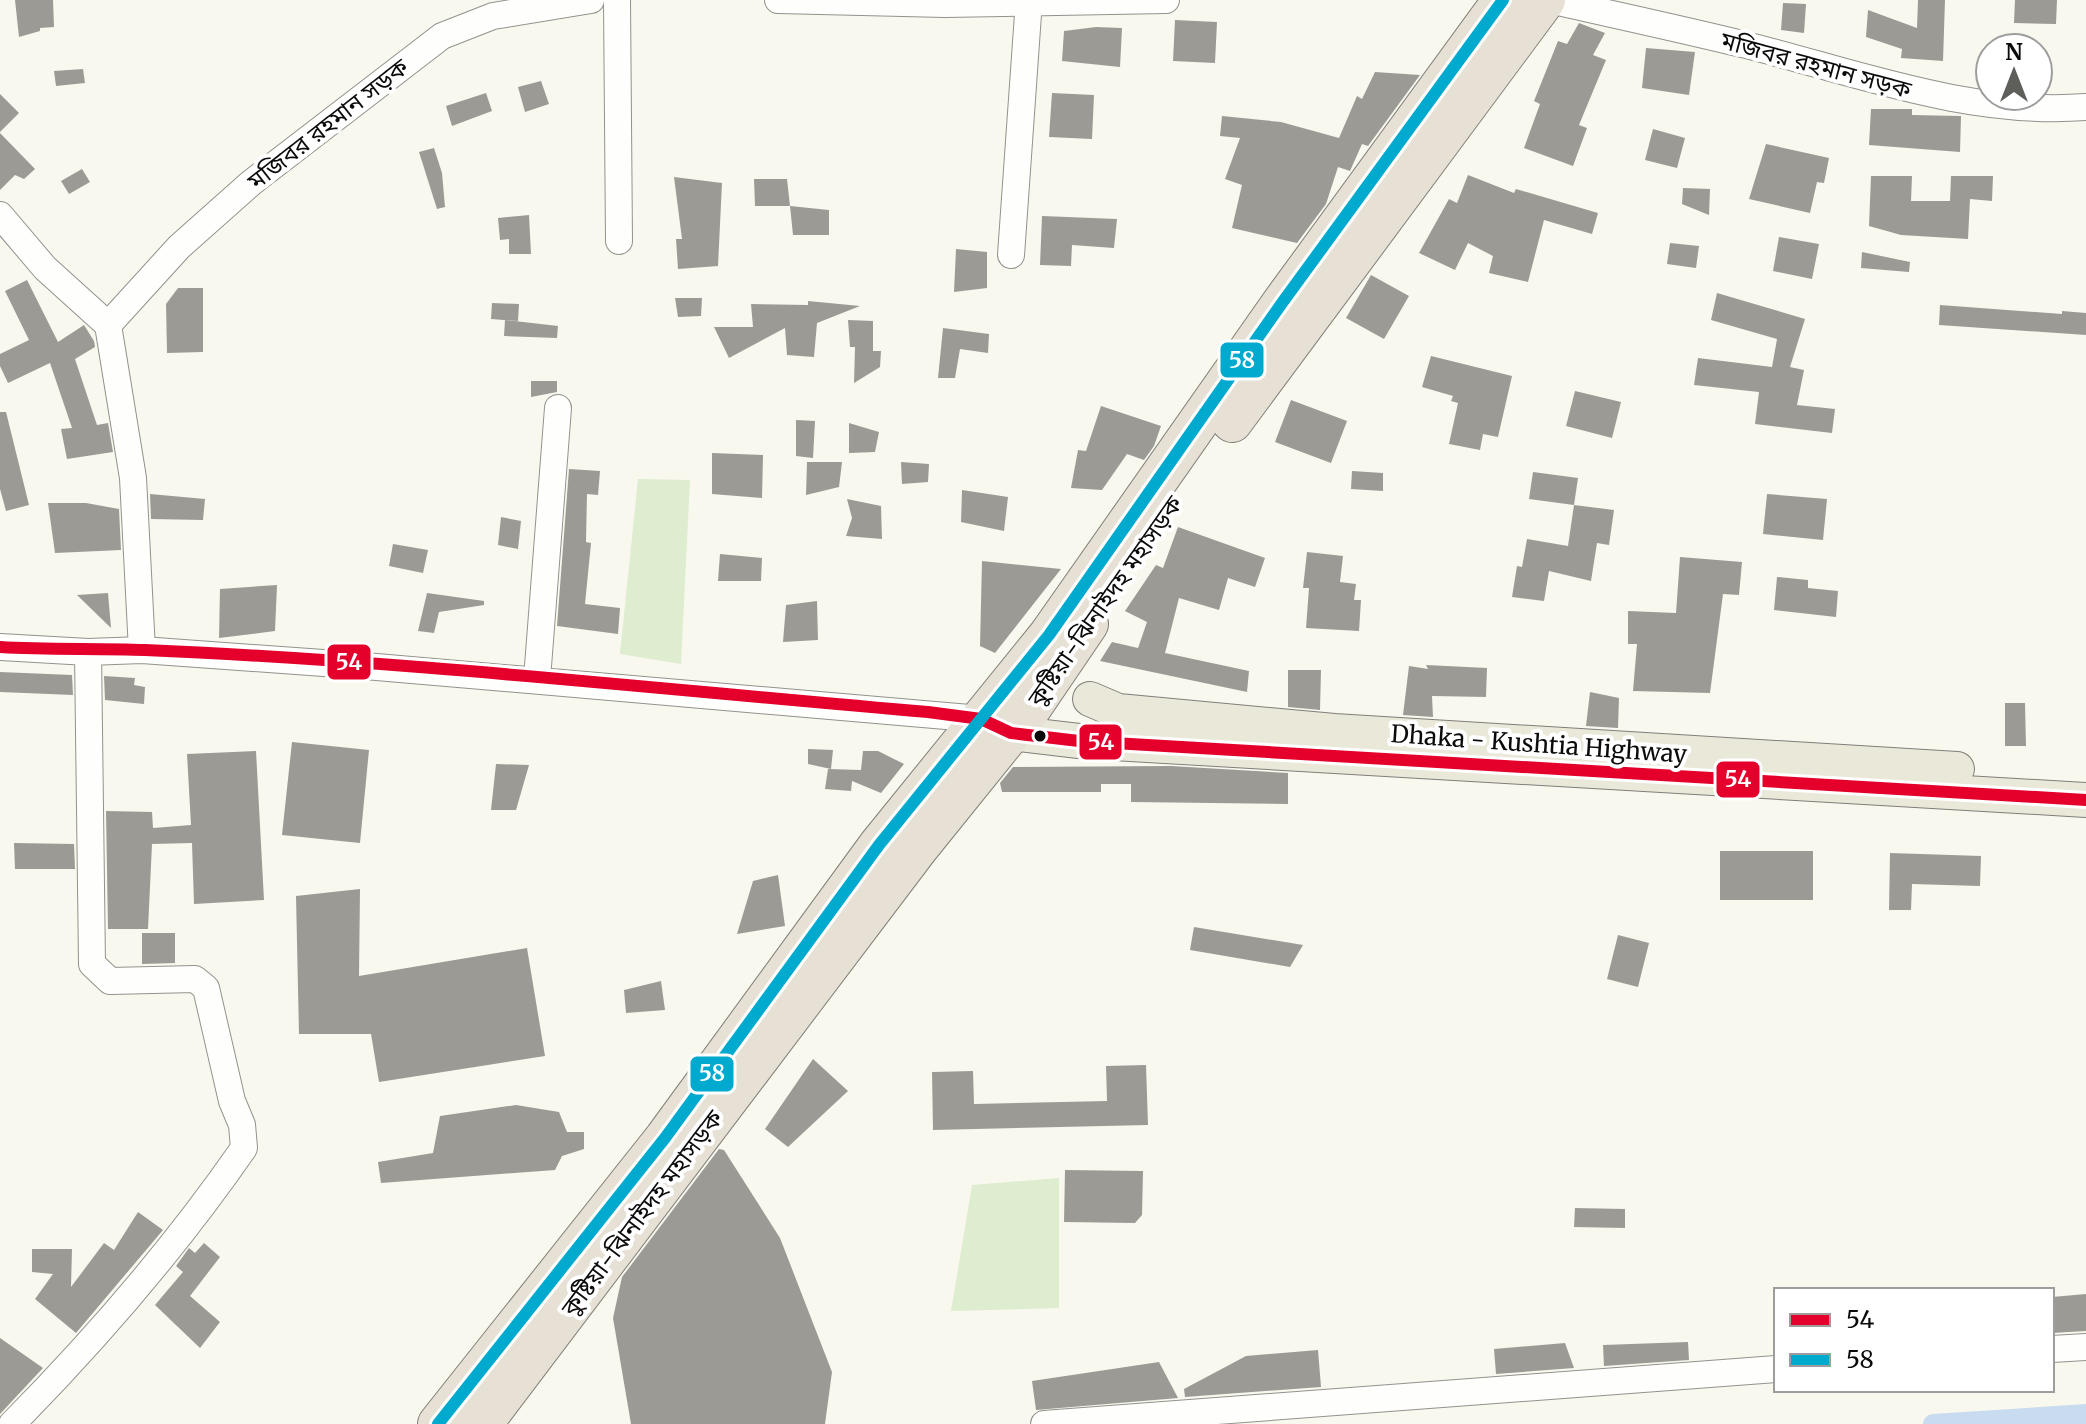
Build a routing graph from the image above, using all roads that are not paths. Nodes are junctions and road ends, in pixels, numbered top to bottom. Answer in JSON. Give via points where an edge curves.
{"nodes":[{"id":1,"x":591,"y":0,"type":"edge"},
{"id":2,"x":617,"y":0,"type":"edge"},
{"id":3,"x":778,"y":0,"type":"edge"},
{"id":4,"x":1166,"y":0,"type":"edge"},
{"id":5,"x":1503,"y":0,"type":"edge"},
{"id":6,"x":1547,"y":0,"type":"edge"},
{"id":7,"x":1029,"y":1,"type":"edge"},
{"id":8,"x":2086,"y":107,"type":"edge"},
{"id":9,"x":0,"y":215,"type":"edge"},
{"id":10,"x":619,"y":241,"type":"dead end"},
{"id":11,"x":1011,"y":255,"type":"dead end"},
{"id":12,"x":108,"y":325,"type":"junction"},
{"id":13,"x":558,"y":408,"type":"dead end"},
{"id":14,"x":0,"y":647,"type":"edge"},
{"id":15,"x":1056,"y":648,"type":"junction"},
{"id":16,"x":142,"y":650,"type":"junction"},
{"id":17,"x":88,"y":652,"type":"junction"},
{"id":18,"x":537,"y":679,"type":"junction"},
{"id":19,"x":1090,"y":699,"type":"junction"},
{"id":20,"x":996,"y":726,"type":"junction"},
{"id":21,"x":1079,"y":741,"type":"junction"},
{"id":22,"x":1723,"y":767,"type":"junction"},
{"id":23,"x":2086,"y":777,"type":"edge"},
{"id":24,"x":2004,"y":784,"type":"junction"},
{"id":25,"x":2086,"y":800,"type":"edge"},
{"id":26,"x":665,"y":1161,"type":"junction"},
{"id":27,"x":2086,"y":1347,"type":"edge"},
{"id":28,"x":2054,"y":1349,"type":"edge"},
{"id":29,"x":1774,"y":1369,"type":"edge"},
{"id":30,"x":12,"y":1424,"type":"edge"},
{"id":31,"x":438,"y":1424,"type":"edge"},
{"id":32,"x":482,"y":1424,"type":"edge"},
{"id":33,"x":1044,"y":1424,"type":"edge"}],
"edges":[{"from":1,"to":12,"type":"street","name":"মজিবর রহমান সড়ক","via":[[493,16],[442,36],[251,183],[179,247]]},
{"from":2,"to":10,"type":"street"},
{"from":3,"to":7,"type":"street"},
{"from":4,"to":7,"type":"street"},
{"from":5,"to":15,"type":"highway","name":"কুষ্টিয়া-ঝিনাইদহ মহাসড়ক","via":[[1282,303]]},
{"from":6,"to":8,"type":"street","name":"মজিবর রহমান সড়ক","via":[[1942,97]]},
{"from":6,"to":15,"type":"highway","name":"কুষ্টিয়া-ঝিনাইদহ মহাসড়ক"},
{"from":7,"to":11,"type":"street"},
{"from":9,"to":12,"type":"street","via":[[45,268]]},
{"from":12,"to":16,"type":"street","via":[[133,478]]},
{"from":13,"to":18,"type":"street"},
{"from":14,"to":17,"type":"street"},
{"from":15,"to":19,"type":"main road"},
{"from":15,"to":20,"type":"highway","name":"কুষ্টিয়া-ঝিনাইদহ মহাসড়ক"},
{"from":16,"to":17,"type":"street"},
{"from":16,"to":18,"type":"street"},
{"from":17,"to":30,"type":"street","via":[[92,964],[110,981],[195,979],[206,988],[244,1148],[95,1334]]},
{"from":18,"to":20,"type":"street"},
{"from":19,"to":21,"type":"main road"},
{"from":19,"to":22,"type":"main road","name":"Dhaka - Kushtia Highway","via":[[1118,711]]},
{"from":20,"to":21,"type":"main road","name":"Dhaka - Kushtia Highway"},
{"from":20,"to":26,"type":"highway","name":"কুষ্টিয়া-ঝিনাইদহ মহাসড়ক","via":[[879,845]]},
{"from":21,"to":22,"type":"main road","name":"Dhaka - Kushtia Highway"},
{"from":22,"to":24,"type":"main road","name":"Dhaka - Kushtia Highway"},
{"from":23,"to":24,"type":"main road","name":"Dhaka - Kushtia Highway"},
{"from":24,"to":25,"type":"main road","name":"Dhaka - Kushtia Highway"},
{"from":26,"to":31,"type":"highway","name":"কুষ্টিয়া-ঝিনাইদহ মহাসড়ক"},
{"from":26,"to":32,"type":"highway","name":"কুষ্টিয়া-ঝিনাইদহ মহাসড়ক"},
{"from":27,"to":28,"type":"street"},
{"from":29,"to":33,"type":"street"}]}
